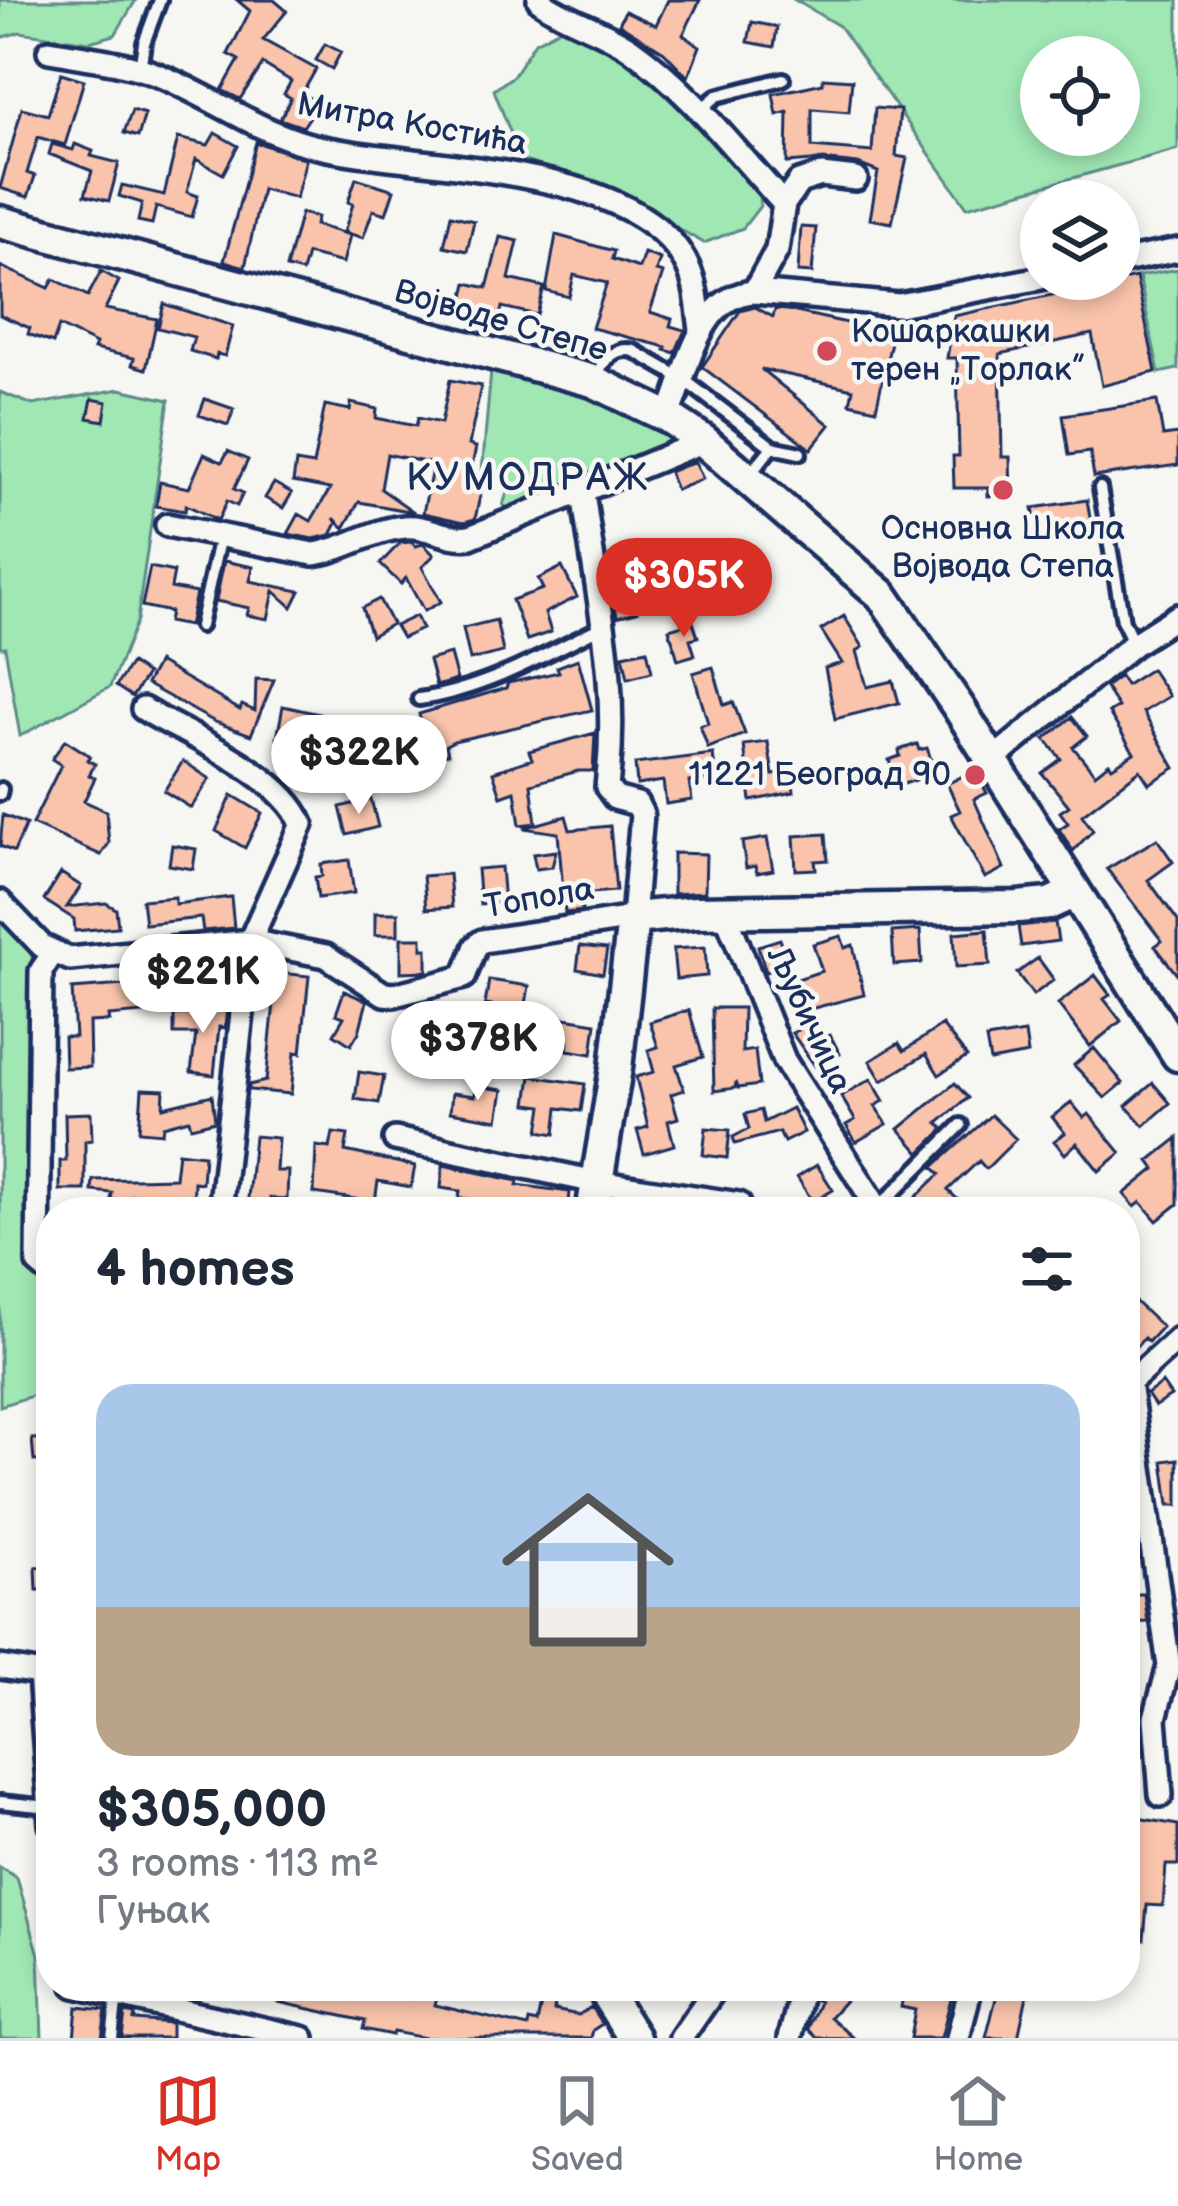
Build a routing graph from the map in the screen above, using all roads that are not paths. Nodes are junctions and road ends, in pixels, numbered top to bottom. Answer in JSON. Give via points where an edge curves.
{"nodes":[{"id":1,"x":160,"y":0,"type":"edge"},
{"id":2,"x":539,"y":0,"type":"edge"},
{"id":3,"x":49,"y":51,"type":"dead end"},
{"id":4,"x":140,"y":69,"type":"junction"},
{"id":5,"x":783,"y":79,"type":"dead end"},
{"id":6,"x":699,"y":111,"type":"junction"},
{"id":7,"x":856,"y":179,"type":"dead end"},
{"id":8,"x":784,"y":204,"type":"junction"},
{"id":9,"x":0,"y":222,"type":"edge"},
{"id":10,"x":1178,"y":250,"type":"edge"},
{"id":11,"x":1140,"y":258,"type":"edge"},
{"id":12,"x":1020,"y":282,"type":"edge"},
{"id":13,"x":754,"y":292,"type":"junction"},
{"id":14,"x":701,"y":330,"type":"junction"},
{"id":15,"x":683,"y":379,"type":"junction"},
{"id":16,"x":592,"y":381,"type":"junction"},
{"id":17,"x":668,"y":417,"type":"junction"},
{"id":18,"x":704,"y":441,"type":"junction"},
{"id":19,"x":772,"y":447,"type":"junction"},
{"id":20,"x":800,"y":453,"type":"dead end"},
{"id":21,"x":748,"y":477,"type":"junction"},
{"id":22,"x":1100,"y":488,"type":"dead end"},
{"id":23,"x":583,"y":491,"type":"junction"},
{"id":24,"x":167,"y":526,"type":"dead end"},
{"id":25,"x":220,"y":534,"type":"junction"},
{"id":26,"x":1178,"y":616,"type":"edge"},
{"id":27,"x":606,"y":624,"type":"junction"},
{"id":28,"x":200,"y":626,"type":"dead end"},
{"id":29,"x":1134,"y":644,"type":"junction"},
{"id":30,"x":419,"y":699,"type":"dead end"},
{"id":31,"x":142,"y":710,"type":"dead end"},
{"id":32,"x":992,"y":760,"type":"junction"},
{"id":33,"x":1075,"y":892,"type":"junction"},
{"id":34,"x":0,"y":902,"type":"edge"},
{"id":35,"x":725,"y":911,"type":"junction"},
{"id":36,"x":633,"y":918,"type":"junction"},
{"id":37,"x":250,"y":940,"type":"junction"},
{"id":38,"x":52,"y":953,"type":"junction"},
{"id":39,"x":1178,"y":1055,"type":"edge"},
{"id":40,"x":962,"y":1125,"type":"dead end"},
{"id":41,"x":395,"y":1139,"type":"dead end"},
{"id":42,"x":39,"y":1197,"type":"edge"},
{"id":43,"x":222,"y":1197,"type":"edge"},
{"id":44,"x":594,"y":1197,"type":"edge"},
{"id":45,"x":871,"y":1197,"type":"edge"},
{"id":46,"x":892,"y":1197,"type":"edge"},
{"id":47,"x":1178,"y":1340,"type":"edge"},
{"id":48,"x":1140,"y":1374,"type":"edge"},
{"id":49,"x":1140,"y":1472,"type":"edge"},
{"id":50,"x":0,"y":1667,"type":"edge"},
{"id":51,"x":36,"y":1673,"type":"edge"},
{"id":52,"x":1161,"y":1795,"type":"dead end"},
{"id":53,"x":0,"y":1802,"type":"edge"},
{"id":54,"x":36,"y":1810,"type":"edge"},
{"id":55,"x":116,"y":2001,"type":"edge"},
{"id":56,"x":139,"y":2001,"type":"edge"},
{"id":57,"x":611,"y":2001,"type":"edge"},
{"id":58,"x":707,"y":2001,"type":"edge"},
{"id":59,"x":799,"y":2001,"type":"edge"},
{"id":60,"x":967,"y":2001,"type":"edge"},
{"id":61,"x":112,"y":2038,"type":"edge"},
{"id":62,"x":303,"y":2038,"type":"edge"},
{"id":63,"x":634,"y":2038,"type":"edge"},
{"id":64,"x":681,"y":2038,"type":"edge"},
{"id":65,"x":790,"y":2038,"type":"edge"},
{"id":66,"x":958,"y":2038,"type":"edge"}],
"edges":[{"from":1,"to":4,"type":"lane"},
{"from":2,"to":6,"type":"street","via":[[632,50]]},
{"from":3,"to":4,"type":"street","name":"Митра Костића"},
{"from":4,"to":14,"type":"street","name":"Митра Костића","via":[[303,143],[530,176],[616,205],[686,263]]},
{"from":5,"to":6,"type":"lane","via":[[717,96]]},
{"from":6,"to":8,"type":"street"},
{"from":7,"to":8,"type":"street","via":[[811,176]]},
{"from":8,"to":13,"type":"street","via":[[775,255]]},
{"from":9,"to":16,"type":"street","name":"Војводе Степе"},
{"from":10,"to":11,"type":"street"},
{"from":12,"to":13,"type":"street","via":[[899,305]]},
{"from":13,"to":14,"type":"street","via":[[723,303]]},
{"from":14,"to":15,"type":"street"},
{"from":15,"to":16,"type":"lane","via":[[626,349]]},
{"from":15,"to":17,"type":"street"},
{"from":15,"to":19,"type":"lane"},
{"from":16,"to":17,"type":"street","name":"Војводе Степе"},
{"from":17,"to":18,"type":"street","name":"Војводе Степе"},
{"from":18,"to":21,"type":"street","name":"Војводе Степе"},
{"from":18,"to":23,"type":"street"},
{"from":19,"to":20,"type":"lane"},
{"from":19,"to":21,"type":"lane"},
{"from":21,"to":32,"type":"street","name":"Војводе Степе","via":[[891,604]]},
{"from":22,"to":29,"type":"lane"},
{"from":23,"to":25,"type":"street","via":[[461,538],[409,526],[313,554]]},
{"from":23,"to":27,"type":"street"},
{"from":24,"to":25,"type":"street"},
{"from":25,"to":28,"type":"lane"},
{"from":26,"to":29,"type":"street"},
{"from":27,"to":30,"type":"lane","via":[[530,662]]},
{"from":27,"to":36,"type":"street","via":[[614,715],[607,787],[642,814]]},
{"from":29,"to":32,"type":"street"},
{"from":31,"to":37,"type":"street","via":[[265,780],[296,811],[302,824]]},
{"from":32,"to":33,"type":"street","name":"Војводе Степе"},
{"from":33,"to":35,"type":"street","name":"Топола","via":[[1018,907]]},
{"from":33,"to":39,"type":"street","name":"Војводе Степе"},
{"from":34,"to":38,"type":"street"},
{"from":35,"to":36,"type":"street","name":"Топола"},
{"from":35,"to":45,"type":"street","name":"Љубичица","via":[[784,1060]]},
{"from":36,"to":37,"type":"street","name":"Топола","via":[[482,941],[464,977],[394,995],[326,956]]},
{"from":36,"to":44,"type":"street"},
{"from":37,"to":38,"type":"street","name":"Топола","via":[[87,960]]},
{"from":37,"to":43,"type":"street"},
{"from":38,"to":42,"type":"street","via":[[41,971]]},
{"from":40,"to":46,"type":"lane"},
{"from":41,"to":44,"type":"street"},
{"from":47,"to":48,"type":"street"},
{"from":49,"to":52,"type":"street","via":[[1169,1666],[1155,1713]]},
{"from":50,"to":51,"type":"street"},
{"from":53,"to":54,"type":"lane"},
{"from":55,"to":61,"type":"lane"},
{"from":56,"to":62,"type":"street"},
{"from":57,"to":63,"type":"street"},
{"from":58,"to":64,"type":"street"},
{"from":59,"to":65,"type":"street"},
{"from":60,"to":66,"type":"street"}]}
